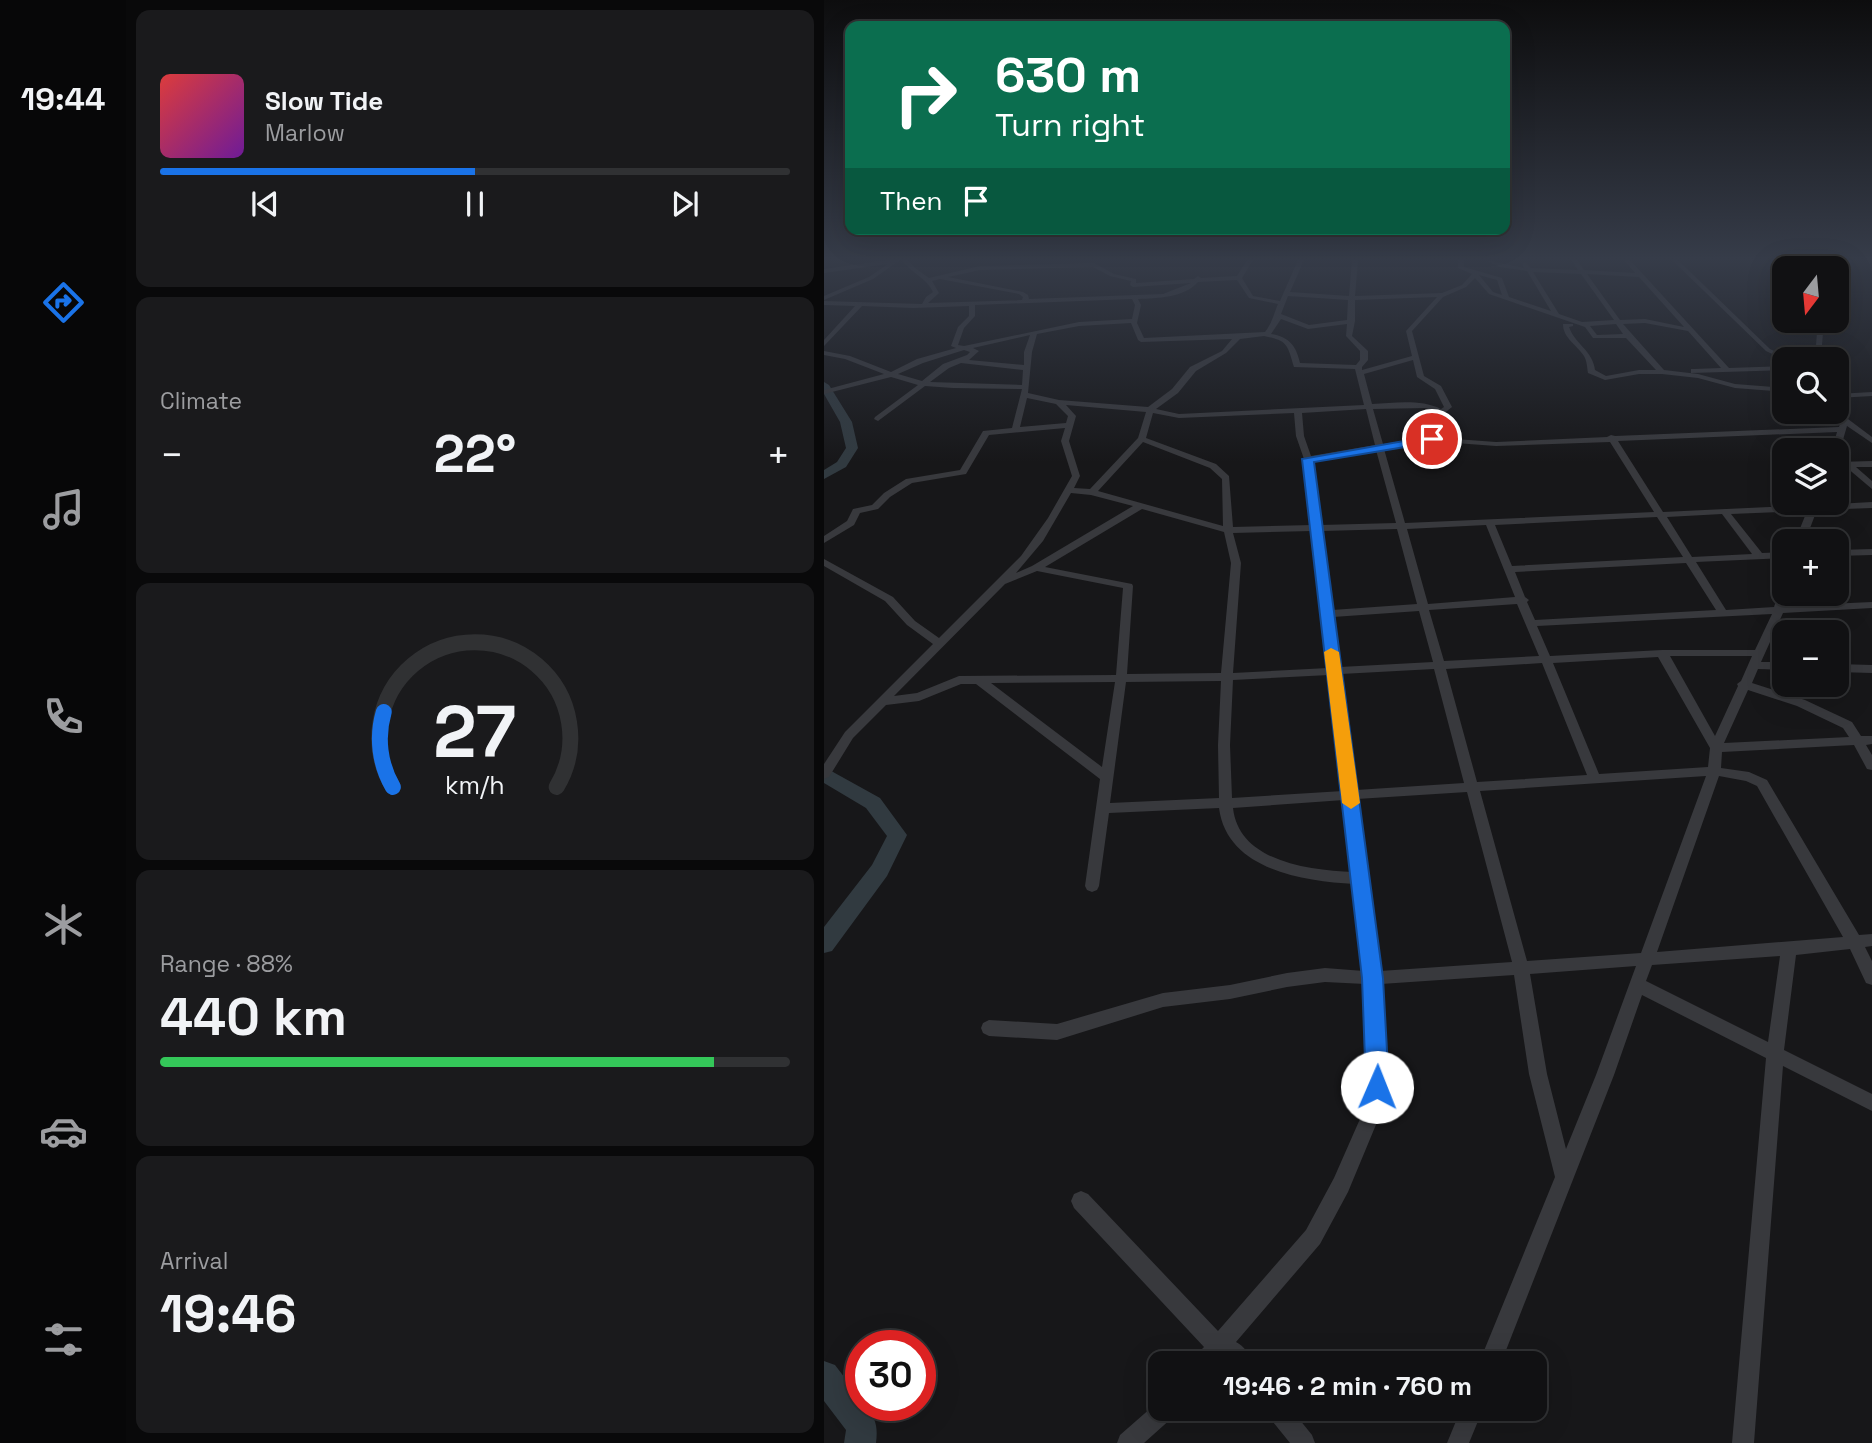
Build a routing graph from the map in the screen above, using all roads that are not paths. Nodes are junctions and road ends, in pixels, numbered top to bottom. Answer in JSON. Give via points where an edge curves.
{"nodes":[{"id":1,"x":839,"y":327,"type":"edge"},
{"id":2,"x":961,"y":327,"type":"edge"},
{"id":3,"x":1062,"y":327,"type":"edge"},
{"id":4,"x":1136,"y":327,"type":"edge"},
{"id":5,"x":1272,"y":327,"type":"edge"},
{"id":6,"x":1351,"y":327,"type":"edge"},
{"id":7,"x":1412,"y":327,"type":"edge"},
{"id":8,"x":1565,"y":327,"type":"edge"},
{"id":9,"x":1588,"y":327,"type":"edge"},
{"id":10,"x":1622,"y":327,"type":"edge"},
{"id":11,"x":1682,"y":327,"type":"edge"},
{"id":12,"x":1689,"y":327,"type":"edge"},
{"id":13,"x":1745,"y":327,"type":"edge"},
{"id":14,"x":1691,"y":330,"type":"junction"},
{"id":15,"x":1033,"y":333,"type":"junction"},
{"id":16,"x":1266,"y":335,"type":"junction"},
{"id":17,"x":1628,"y":336,"type":"junction"},
{"id":18,"x":1238,"y":337,"type":"junction"},
{"id":19,"x":824,"y":344,"type":"edge"},
{"id":20,"x":965,"y":348,"type":"junction"},
{"id":21,"x":1772,"y":352,"type":"edge"},
{"id":22,"x":824,"y":353,"type":"edge"},
{"id":23,"x":1413,"y":358,"type":"junction"},
{"id":24,"x":962,"y":361,"type":"junction"},
{"id":25,"x":1027,"y":368,"type":"junction"},
{"id":26,"x":1772,"y":368,"type":"edge"},
{"id":27,"x":1359,"y":370,"type":"junction"},
{"id":28,"x":1727,"y":370,"type":"junction"},
{"id":29,"x":1662,"y":372,"type":"junction"},
{"id":30,"x":893,"y":374,"type":"junction"},
{"id":31,"x":924,"y":383,"type":"junction"},
{"id":32,"x":1772,"y":389,"type":"edge"},
{"id":33,"x":1025,"y":391,"type":"junction"},
{"id":34,"x":824,"y":392,"type":"edge"},
{"id":35,"x":1872,"y":394,"type":"edge"},
{"id":36,"x":1849,"y":396,"type":"edge"},
{"id":37,"x":1059,"y":402,"type":"junction"},
{"id":38,"x":1370,"y":407,"type":"junction"},
{"id":39,"x":1150,"y":410,"type":"junction"},
{"id":40,"x":1298,"y":413,"type":"junction"},
{"id":41,"x":878,"y":419,"type":"dead end"},
{"id":42,"x":1069,"y":425,"type":"junction"},
{"id":43,"x":1842,"y":425,"type":"junction"},
{"id":44,"x":1016,"y":429,"type":"junction"},
{"id":45,"x":1611,"y":437,"type":"junction"},
{"id":46,"x":1839,"y":438,"type":"edge"},
{"id":47,"x":1142,"y":439,"type":"junction"},
{"id":48,"x":1872,"y":441,"type":"edge"},
{"id":49,"x":1378,"y":447,"type":"junction"},
{"id":50,"x":1308,"y":459,"type":"junction"},
{"id":51,"x":1872,"y":464,"type":"edge"},
{"id":52,"x":1849,"y":465,"type":"joint"},
{"id":53,"x":1872,"y":486,"type":"edge"},
{"id":54,"x":1068,"y":490,"type":"junction"},
{"id":55,"x":1092,"y":492,"type":"junction"},
{"id":56,"x":1849,"y":505,"type":"edge"},
{"id":57,"x":1872,"y":505,"type":"edge"},
{"id":58,"x":1140,"y":506,"type":"junction"},
{"id":59,"x":1772,"y":509,"type":"edge"},
{"id":60,"x":1725,"y":512,"type":"junction"},
{"id":61,"x":1661,"y":514,"type":"junction"},
{"id":62,"x":1489,"y":522,"type":"junction"},
{"id":63,"x":1402,"y":526,"type":"junction"},
{"id":64,"x":1317,"y":528,"type":"junction"},
{"id":65,"x":1228,"y":530,"type":"junction"},
{"id":66,"x":824,"y":540,"type":"edge"},
{"id":67,"x":1872,"y":552,"type":"edge"},
{"id":68,"x":1849,"y":553,"type":"edge"},
{"id":69,"x":1759,"y":556,"type":"junction"},
{"id":70,"x":1772,"y":556,"type":"edge"},
{"id":71,"x":1690,"y":559,"type":"junction"},
{"id":72,"x":824,"y":562,"type":"edge"},
{"id":73,"x":1036,"y":568,"type":"junction"},
{"id":74,"x":1508,"y":569,"type":"junction"},
{"id":75,"x":1000,"y":584,"type":"junction"},
{"id":76,"x":1524,"y":600,"type":"junction"},
{"id":77,"x":1872,"y":605,"type":"edge"},
{"id":78,"x":1780,"y":606,"type":"edge"},
{"id":79,"x":1422,"y":607,"type":"junction"},
{"id":80,"x":1778,"y":612,"type":"junction"},
{"id":81,"x":1723,"y":613,"type":"junction"},
{"id":82,"x":1326,"y":614,"type":"junction"},
{"id":83,"x":1532,"y":623,"type":"junction"},
{"id":84,"x":938,"y":642,"type":"junction"},
{"id":85,"x":1662,"y":653,"type":"junction"},
{"id":86,"x":1545,"y":659,"type":"junction"},
{"id":87,"x":1755,"y":659,"type":"junction"},
{"id":88,"x":1772,"y":663,"type":"edge"},
{"id":89,"x":1439,"y":667,"type":"junction"},
{"id":90,"x":1849,"y":668,"type":"edge"},
{"id":91,"x":1872,"y":669,"type":"edge"},
{"id":92,"x":1334,"y":670,"type":"junction"},
{"id":93,"x":1227,"y":677,"type":"junction"},
{"id":94,"x":978,"y":679,"type":"junction"},
{"id":95,"x":1121,"y":679,"type":"junction"},
{"id":96,"x":1743,"y":684,"type":"junction"},
{"id":97,"x":880,"y":702,"type":"junction"},
{"id":98,"x":1872,"y":740,"type":"edge"},
{"id":99,"x":1855,"y":741,"type":"junction"},
{"id":100,"x":1716,"y":748,"type":"junction"},
{"id":101,"x":1872,"y":766,"type":"edge"},
{"id":102,"x":1714,"y":771,"type":"junction"},
{"id":103,"x":824,"y":774,"type":"edge"},
{"id":104,"x":1108,"y":778,"type":"junction"},
{"id":105,"x":1595,"y":779,"type":"junction"},
{"id":106,"x":1472,"y":787,"type":"junction"},
{"id":107,"x":1350,"y":794,"type":"junction"},
{"id":108,"x":1227,"y":803,"type":"junction"},
{"id":109,"x":1105,"y":808,"type":"junction"},
{"id":110,"x":1359,"y":878,"type":"junction"},
{"id":111,"x":1092,"y":886,"type":"dead end"},
{"id":112,"x":1872,"y":940,"type":"edge"},
{"id":113,"x":1854,"y":941,"type":"junction"},
{"id":114,"x":1789,"y":949,"type":"junction"},
{"id":115,"x":1647,"y":959,"type":"junction"},
{"id":116,"x":1520,"y":967,"type":"junction"},
{"id":117,"x":1373,"y":978,"type":"junction"},
{"id":118,"x":1872,"y":978,"type":"edge"},
{"id":119,"x":1638,"y":985,"type":"junction"},
{"id":120,"x":989,"y":1028,"type":"dead end"},
{"id":121,"x":1775,"y":1054,"type":"junction"},
{"id":122,"x":1872,"y":1103,"type":"edge"},
{"id":123,"x":1564,"y":1176,"type":"junction"},
{"id":124,"x":1081,"y":1201,"type":"dead end"},
{"id":125,"x":1208,"y":1351,"type":"edge"},
{"id":126,"x":1214,"y":1351,"type":"edge"},
{"id":127,"x":1495,"y":1351,"type":"edge"},
{"id":128,"x":1152,"y":1421,"type":"edge"},
{"id":129,"x":1287,"y":1421,"type":"edge"},
{"id":130,"x":1467,"y":1421,"type":"edge"},
{"id":131,"x":1128,"y":1443,"type":"edge"},
{"id":132,"x":1304,"y":1443,"type":"edge"},
{"id":133,"x":1458,"y":1443,"type":"edge"},
{"id":134,"x":1743,"y":1443,"type":"edge"}],
"edges":[{"from":1,"to":19,"type":"street"},
{"from":2,"to":20,"type":"street","via":[[954,346]]},
{"from":3,"to":15,"type":"street"},
{"from":4,"to":18,"type":"street","via":[[1141,340]]},
{"from":5,"to":16,"type":"street"},
{"from":6,"to":27,"type":"street","via":[[1349,336],[1364,351]]},
{"from":7,"to":23,"type":"street"},
{"from":8,"to":29,"type":"street","via":[[1598,375]]},
{"from":9,"to":17,"type":"street","via":[[1595,337]]},
{"from":10,"to":17,"type":"street"},
{"from":11,"to":14,"type":"street"},
{"from":12,"to":14,"type":"street"},
{"from":13,"to":21,"type":"street"},
{"from":14,"to":28,"type":"street"},
{"from":15,"to":20,"type":"street"},
{"from":15,"to":25,"type":"street"},
{"from":16,"to":18,"type":"street"},
{"from":16,"to":27,"type":"street","via":[[1284,337],[1294,346],[1297,365]]},
{"from":17,"to":29,"type":"street"},
{"from":18,"to":39,"type":"street","via":[[1224,352],[1193,369],[1175,391]]},
{"from":20,"to":24,"type":"street","via":[[975,351]]},
{"from":20,"to":30,"type":"street"},
{"from":22,"to":30,"type":"street","via":[[854,357]]},
{"from":23,"to":27,"type":"street"},
{"from":23,"to":38,"type":"street","via":[[1421,377],[1438,388],[1448,407],[1442,413],[1428,406]]},
{"from":24,"to":25,"type":"street"},
{"from":24,"to":31,"type":"street","via":[[946,366]]},
{"from":25,"to":33,"type":"street"},
{"from":26,"to":28,"type":"street"},
{"from":27,"to":38,"type":"street"},
{"from":28,"to":29,"type":"street"},
{"from":29,"to":32,"type":"street"},
{"from":30,"to":31,"type":"street"},
{"from":30,"to":34,"type":"street"},
{"from":31,"to":33,"type":"street"},
{"from":31,"to":41,"type":"street"},
{"from":33,"to":37,"type":"street"},
{"from":33,"to":44,"type":"street"},
{"from":35,"to":36,"type":"street"},
{"from":37,"to":39,"type":"street"},
{"from":37,"to":42,"type":"street","via":[[1072,415]]},
{"from":38,"to":40,"type":"street"},
{"from":38,"to":49,"type":"street"},
{"from":39,"to":40,"type":"street","via":[[1179,416]]},
{"from":39,"to":47,"type":"street"},
{"from":40,"to":50,"type":"street"},
{"from":42,"to":44,"type":"street"},
{"from":42,"to":54,"type":"street","via":[[1065,441],[1075,476]]},
{"from":43,"to":45,"type":"street"},
{"from":43,"to":46,"type":"street"},
{"from":43,"to":48,"type":"street"},
{"from":44,"to":66,"type":"street","via":[[986,433],[963,472],[903,484],[875,507],[856,511],[851,523]]},
{"from":45,"to":49,"type":"street","via":[[1496,444],[1428,439]]},
{"from":45,"to":61,"type":"street"},
{"from":47,"to":55,"type":"street"},
{"from":47,"to":65,"type":"street","via":[[1223,473]]},
{"from":49,"to":50,"type":"street"},
{"from":49,"to":63,"type":"street"},
{"from":50,"to":64,"type":"street"},
{"from":51,"to":52,"type":"street"},
{"from":52,"to":53,"type":"street"},
{"from":54,"to":55,"type":"street"},
{"from":54,"to":75,"type":"street","via":[[1043,535]]},
{"from":55,"to":58,"type":"street"},
{"from":56,"to":57,"type":"street"},
{"from":58,"to":65,"type":"street"},
{"from":58,"to":73,"type":"street"},
{"from":59,"to":60,"type":"street"},
{"from":60,"to":61,"type":"street"},
{"from":60,"to":69,"type":"street"},
{"from":61,"to":62,"type":"street"},
{"from":61,"to":71,"type":"street"},
{"from":62,"to":63,"type":"street"},
{"from":62,"to":74,"type":"street"},
{"from":63,"to":64,"type":"street"},
{"from":63,"to":79,"type":"street"},
{"from":64,"to":65,"type":"street"},
{"from":64,"to":82,"type":"street"},
{"from":65,"to":93,"type":"street","via":[[1236,563]]},
{"from":67,"to":68,"type":"street"},
{"from":69,"to":70,"type":"street"},
{"from":69,"to":71,"type":"street"},
{"from":71,"to":74,"type":"street"},
{"from":71,"to":81,"type":"street"},
{"from":72,"to":84,"type":"street","via":[[889,599],[911,623]]},
{"from":73,"to":75,"type":"street"},
{"from":73,"to":95,"type":"street","via":[[1128,586]]},
{"from":74,"to":76,"type":"street"},
{"from":75,"to":84,"type":"street"},
{"from":76,"to":79,"type":"street"},
{"from":76,"to":83,"type":"street"},
{"from":77,"to":80,"type":"street"},
{"from":78,"to":80,"type":"street"},
{"from":79,"to":82,"type":"street"},
{"from":79,"to":89,"type":"street"},
{"from":80,"to":81,"type":"street"},
{"from":80,"to":87,"type":"street"},
{"from":81,"to":83,"type":"street"},
{"from":82,"to":92,"type":"street"},
{"from":83,"to":86,"type":"street"},
{"from":84,"to":97,"type":"street"},
{"from":85,"to":86,"type":"street"},
{"from":85,"to":87,"type":"street"},
{"from":85,"to":100,"type":"street"},
{"from":86,"to":89,"type":"street"},
{"from":86,"to":105,"type":"street"},
{"from":87,"to":88,"type":"street"},
{"from":87,"to":96,"type":"street"},
{"from":89,"to":92,"type":"street"},
{"from":89,"to":106,"type":"street"},
{"from":90,"to":91,"type":"street"},
{"from":92,"to":93,"type":"street"},
{"from":92,"to":107,"type":"street"},
{"from":93,"to":95,"type":"street"},
{"from":93,"to":108,"type":"street"},
{"from":94,"to":95,"type":"street"},
{"from":94,"to":97,"type":"street"},
{"from":94,"to":104,"type":"street"},
{"from":95,"to":104,"type":"street"},
{"from":96,"to":99,"type":"street","via":[[1848,725]]},
{"from":96,"to":100,"type":"street"},
{"from":97,"to":103,"type":"street","via":[[849,735]]},
{"from":98,"to":99,"type":"street"},
{"from":99,"to":100,"type":"street"},
{"from":99,"to":101,"type":"street"},
{"from":100,"to":102,"type":"street"},
{"from":102,"to":105,"type":"street"},
{"from":102,"to":113,"type":"street","via":[[1762,783]]},
{"from":102,"to":115,"type":"street"},
{"from":104,"to":109,"type":"street"},
{"from":105,"to":106,"type":"street"},
{"from":106,"to":107,"type":"street"},
{"from":106,"to":116,"type":"street"},
{"from":107,"to":108,"type":"street"},
{"from":107,"to":110,"type":"street"},
{"from":108,"to":109,"type":"street"},
{"from":108,"to":110,"type":"street","via":[[1231,829],[1269,861],[1298,872]]},
{"from":109,"to":111,"type":"street"},
{"from":110,"to":117,"type":"street"},
{"from":112,"to":113,"type":"street"},
{"from":113,"to":114,"type":"street"},
{"from":113,"to":118,"type":"street"},
{"from":114,"to":115,"type":"street"},
{"from":114,"to":121,"type":"street"},
{"from":115,"to":116,"type":"street"},
{"from":115,"to":119,"type":"street"},
{"from":116,"to":117,"type":"street"},
{"from":116,"to":123,"type":"street","via":[[1538,1074]]},
{"from":117,"to":120,"type":"street","via":[[1325,975],[1163,1000],[1057,1032]]},
{"from":117,"to":126,"type":"street","via":[[1379,1071],[1368,1125],[1313,1237]]},
{"from":119,"to":121,"type":"street"},
{"from":119,"to":123,"type":"street"},
{"from":121,"to":122,"type":"street"},
{"from":121,"to":134,"type":"street"},
{"from":123,"to":127,"type":"street"},
{"from":124,"to":125,"type":"street"},
{"from":128,"to":131,"type":"street"},
{"from":129,"to":132,"type":"street"},
{"from":130,"to":133,"type":"street"}]}
